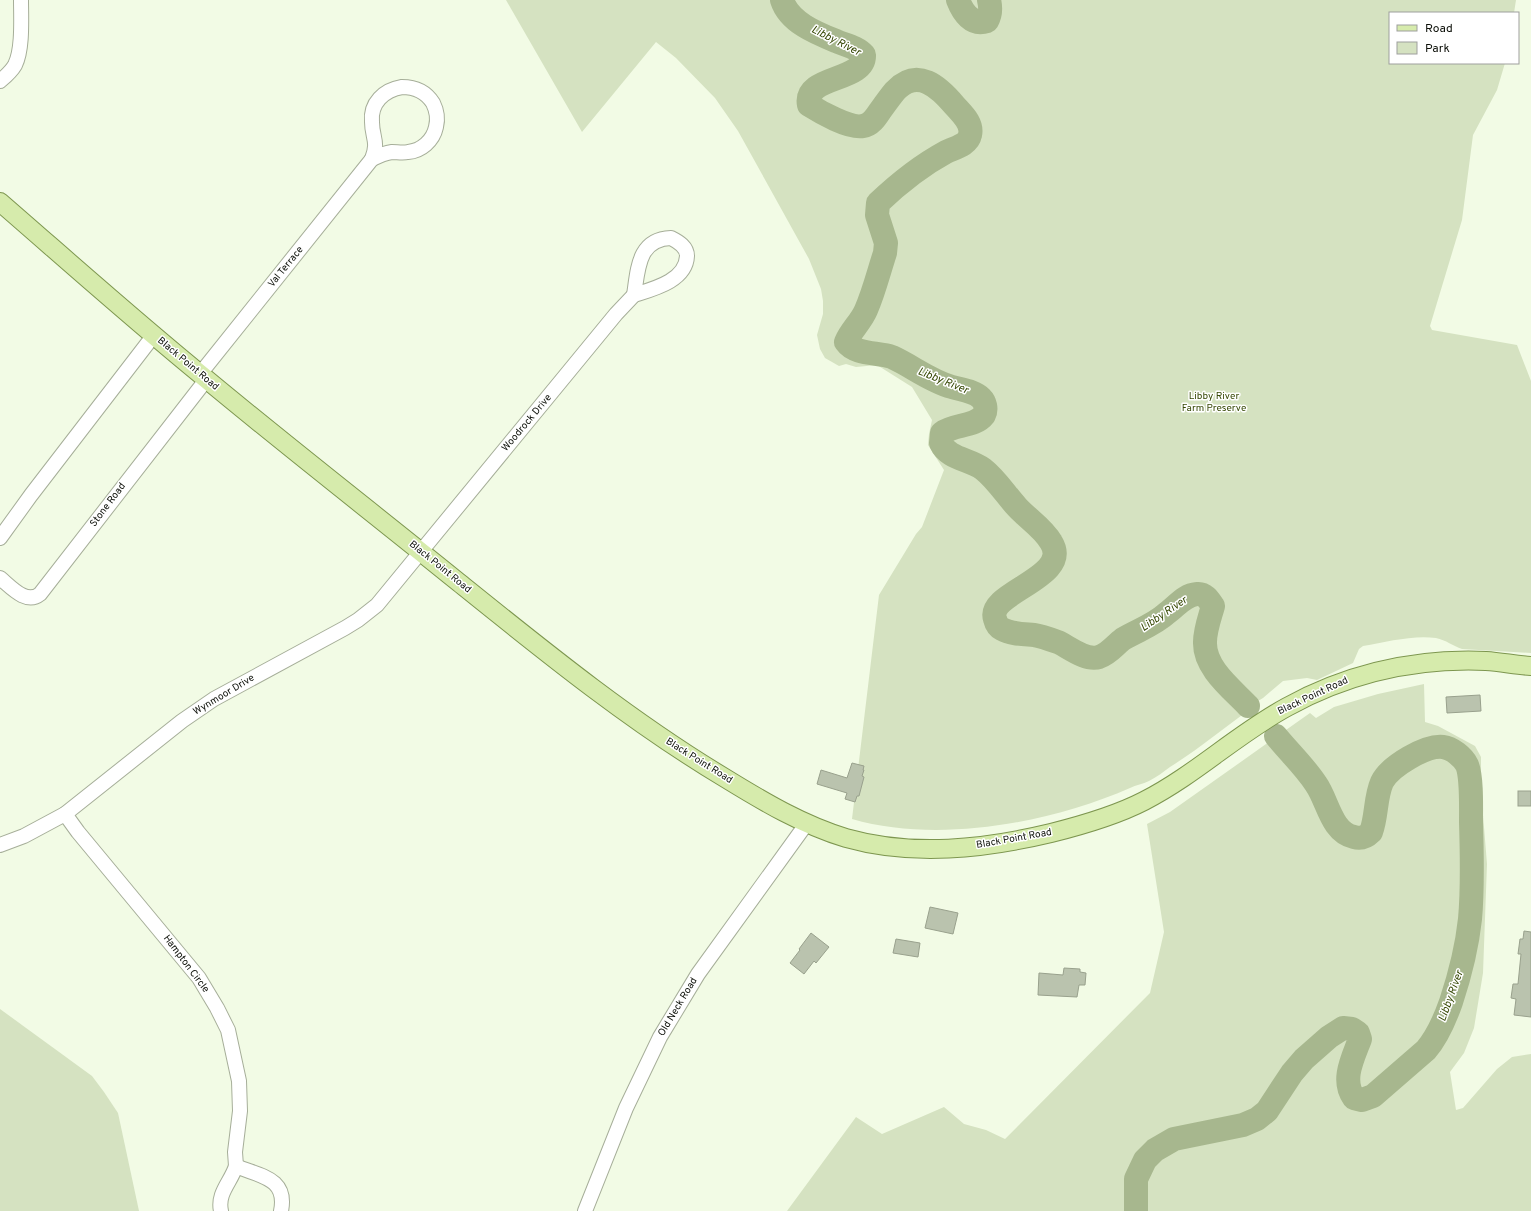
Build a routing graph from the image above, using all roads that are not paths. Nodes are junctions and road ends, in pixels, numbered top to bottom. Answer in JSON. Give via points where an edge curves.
{"nodes":[{"id":1,"x":21,"y":0,"type":"edge"},
{"id":2,"x":0,"y":81,"type":"edge"},
{"id":3,"x":372,"y":159,"type":"junction"},
{"id":4,"x":0,"y":202,"type":"edge"},
{"id":5,"x":634,"y":295,"type":"dead end"},
{"id":6,"x":154,"y":336,"type":"junction"},
{"id":7,"x":203,"y":377,"type":"junction"},
{"id":8,"x":0,"y":538,"type":"edge"},
{"id":9,"x":420,"y":551,"type":"junction"},
{"id":10,"x":0,"y":578,"type":"edge"},
{"id":11,"x":1531,"y":666,"type":"edge"},
{"id":12,"x":65,"y":814,"type":"junction"},
{"id":13,"x":806,"y":823,"type":"junction"},
{"id":14,"x":0,"y":845,"type":"edge"},
{"id":15,"x":236,"y":1166,"type":"junction"},
{"id":16,"x":221,"y":1211,"type":"edge"},
{"id":17,"x":281,"y":1211,"type":"edge"},
{"id":18,"x":585,"y":1211,"type":"edge"}],
"edges":[{"from":1,"to":2,"type":"street","via":[[17,60],[12,70]]},
{"from":3,"to":3,"type":"street","name":"Val Terrace","via":[[393,152],[413,152],[428,142],[435,132],[437,120],[435,108],[425,94],[414,88],[402,87],[390,90],[380,97],[372,113],[376,142]]},
{"from":3,"to":7,"type":"street","name":"Val Terrace"},
{"from":4,"to":6,"type":"main road","name":"Black Point Road"},
{"from":5,"to":9,"type":"street","name":"Woodrock Drive"},
{"from":6,"to":7,"type":"main road","name":"Black Point Road"},
{"from":6,"to":8,"type":"street"},
{"from":7,"to":9,"type":"main road","name":"Black Point Road"},
{"from":7,"to":10,"type":"street","name":"Stone Road","via":[[40,594],[36,597],[26,597]]},
{"from":9,"to":12,"type":"street","name":"Wynmoor Drive","via":[[377,605],[358,620],[214,699]]},
{"from":9,"to":13,"type":"main road","name":"Black Point Road","via":[[534,643],[632,717],[714,771]]},
{"from":11,"to":13,"type":"main road","name":"Black Point Road","via":[[1482,661],[1414,664],[1339,682],[1273,715],[1142,802],[1109,816],[1027,838],[966,847],[894,848],[850,839]]},
{"from":12,"to":14,"type":"street","name":"Wynmoor Drive","via":[[24,836]]},
{"from":12,"to":15,"type":"street","name":"Hampton Circle","via":[[195,973],[228,1030],[239,1081],[240,1111],[235,1152]]},
{"from":13,"to":18,"type":"street","name":"Old Neck Road","via":[[707,961],[660,1037],[626,1108]]},
{"from":15,"to":16,"type":"street","name":"Hampton Circle","via":[[222,1193]]},
{"from":15,"to":17,"type":"street","via":[[262,1174],[271,1180],[280,1193]]}]}
